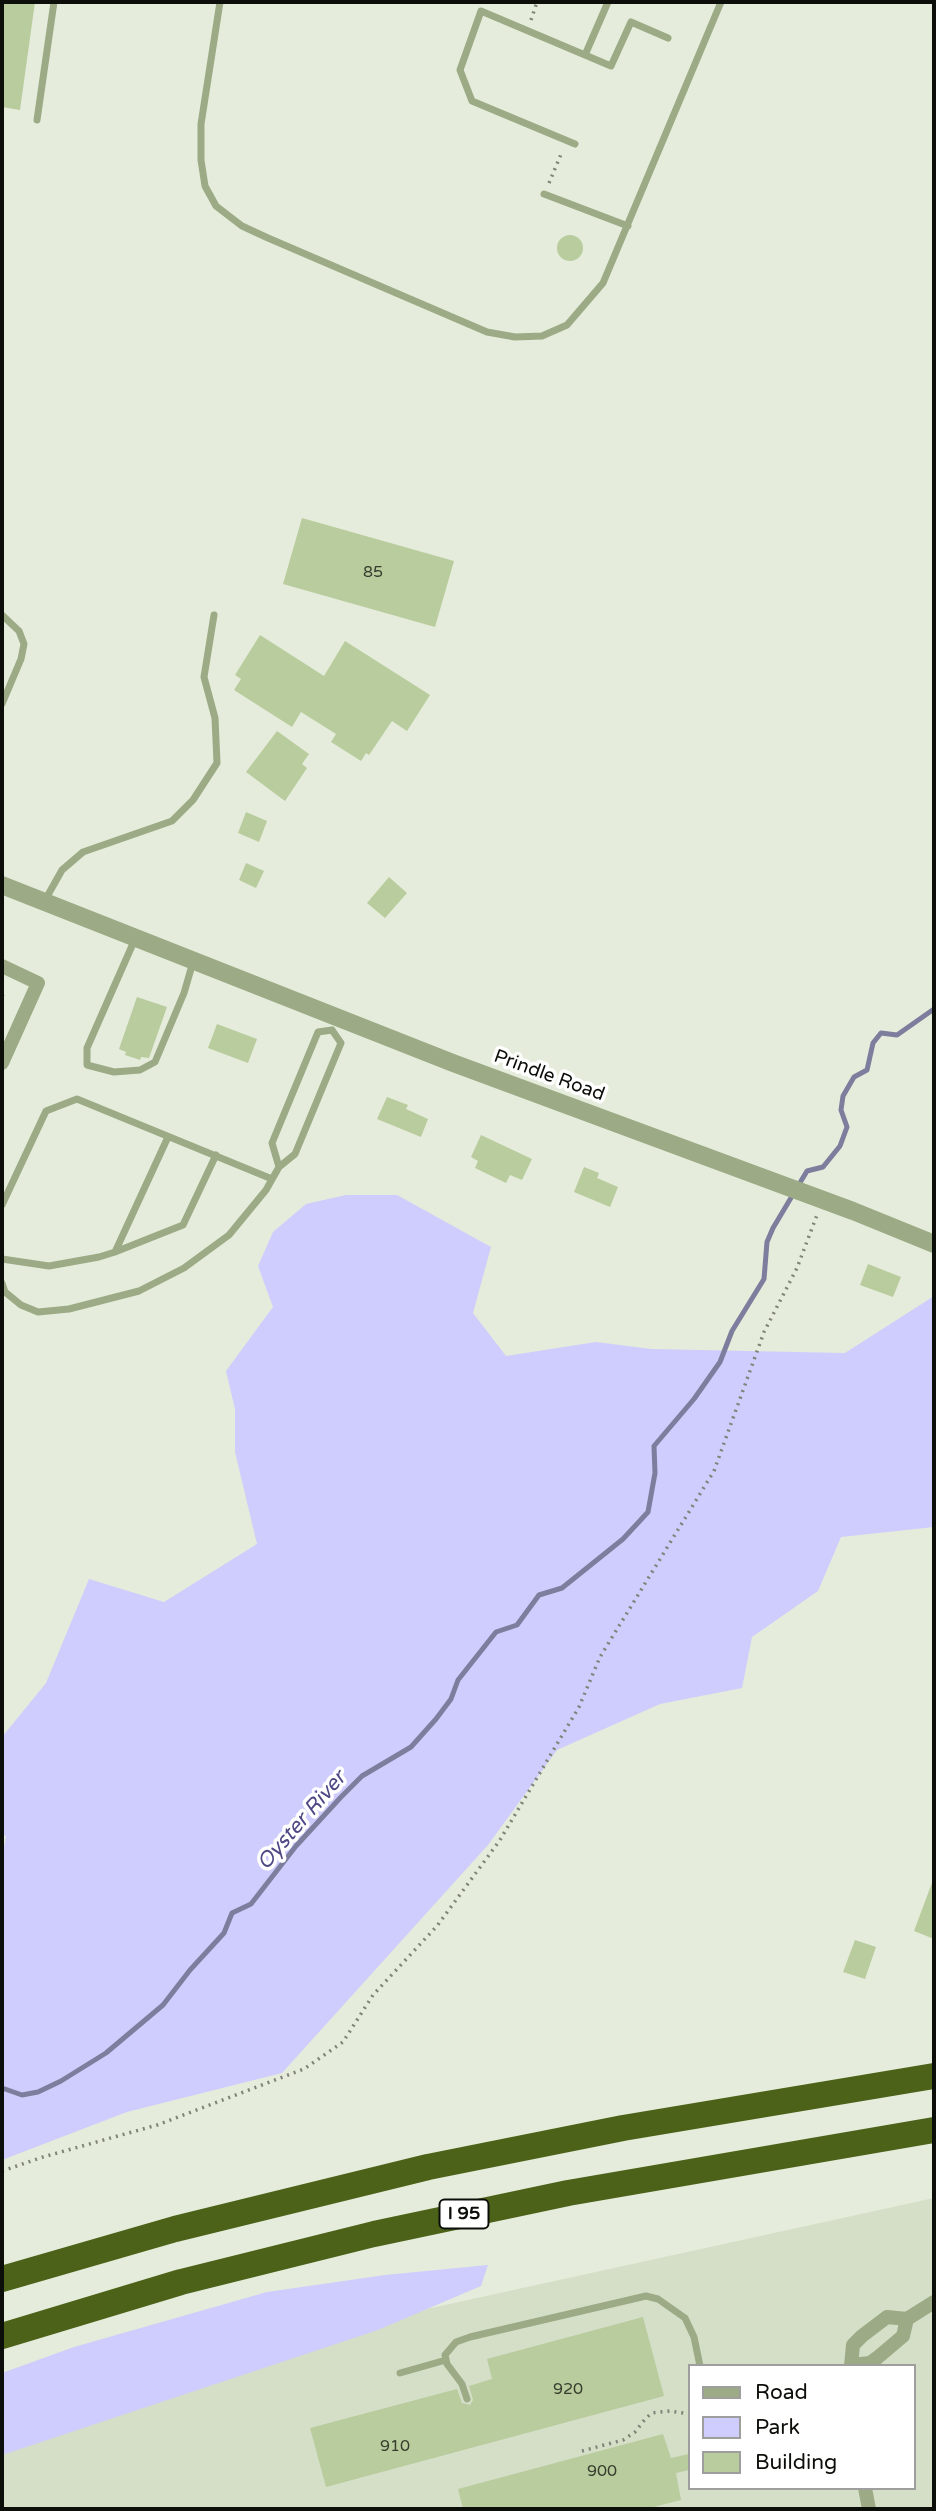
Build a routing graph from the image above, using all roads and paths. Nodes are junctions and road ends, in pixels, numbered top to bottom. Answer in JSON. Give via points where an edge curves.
{"nodes":[{"id":1,"x":54,"y":2,"type":"edge"},
{"id":2,"x":220,"y":2,"type":"edge"},
{"id":3,"x":537,"y":2,"type":"edge"},
{"id":4,"x":608,"y":2,"type":"edge"},
{"id":5,"x":721,"y":2,"type":"edge"},
{"id":6,"x":527,"y":31,"type":"junction"},
{"id":7,"x":668,"y":38,"type":"dead end"},
{"id":8,"x":585,"y":55,"type":"junction"},
{"id":9,"x":37,"y":120,"type":"dead end"},
{"id":10,"x":566,"y":140,"type":"junction"},
{"id":11,"x":575,"y":144,"type":"dead end"},
{"id":12,"x":544,"y":194,"type":"joint"},
{"id":13,"x":628,"y":226,"type":"junction"},
{"id":14,"x":2,"y":615,"type":"edge"},
{"id":15,"x":214,"y":615,"type":"dead end"},
{"id":16,"x":2,"y":704,"type":"edge"},
{"id":17,"x":2,"y":886,"type":"edge"},
{"id":18,"x":44,"y":903,"type":"junction"},
{"id":19,"x":143,"y":942,"type":"junction"},
{"id":20,"x":194,"y":961,"type":"junction"},
{"id":21,"x":2,"y":966,"type":"edge"},
{"id":22,"x":2,"y":996,"type":"edge"},
{"id":23,"x":2,"y":1002,"type":"edge"},
{"id":24,"x":335,"y":1024,"type":"junction"},
{"id":25,"x":2,"y":1063,"type":"edge"},
{"id":26,"x":168,"y":1137,"type":"junction"},
{"id":27,"x":216,"y":1155,"type":"junction"},
{"id":28,"x":279,"y":1167,"type":"junction"},
{"id":29,"x":272,"y":1179,"type":"junction"},
{"id":30,"x":819,"y":1198,"type":"junction"},
{"id":31,"x":2,"y":1205,"type":"edge"},
{"id":32,"x":934,"y":1244,"type":"edge"},
{"id":33,"x":115,"y":1252,"type":"junction"},
{"id":34,"x":2,"y":1259,"type":"edge"},
{"id":35,"x":2,"y":1283,"type":"edge"},
{"id":36,"x":934,"y":2076,"type":"edge"},
{"id":37,"x":934,"y":2130,"type":"edge"},
{"id":38,"x":2,"y":2171,"type":"edge"},
{"id":39,"x":2,"y":2279,"type":"edge"},
{"id":40,"x":934,"y":2302,"type":"edge"},
{"id":41,"x":907,"y":2319,"type":"junction"},
{"id":42,"x":2,"y":2336,"type":"edge"},
{"id":43,"x":446,"y":2360,"type":"junction"},
{"id":44,"x":700,"y":2364,"type":"edge"},
{"id":45,"x":851,"y":2364,"type":"edge"},
{"id":46,"x":860,"y":2364,"type":"edge"},
{"id":47,"x":400,"y":2372,"type":"dead end"},
{"id":48,"x":467,"y":2399,"type":"dead end"},
{"id":49,"x":688,"y":2414,"type":"edge"},
{"id":50,"x":582,"y":2451,"type":"dead end"},
{"id":51,"x":865,"y":2490,"type":"edge"},
{"id":52,"x":870,"y":2509,"type":"edge"}],
"edges":[{"from":1,"to":9,"type":"lane"},
{"from":2,"to":13,"type":"lane","via":[[201,124],[201,160],[205,186],[216,206],[242,226],[487,332],[515,337],[542,336],[567,325],[603,283]]},
{"from":3,"to":6,"type":"path"},
{"from":4,"to":8,"type":"lane"},
{"from":5,"to":13,"type":"lane"},
{"from":6,"to":8,"type":"lane"},
{"from":6,"to":10,"type":"lane","via":[[481,11],[460,71],[472,102]]},
{"from":7,"to":8,"type":"lane","via":[[631,22],[611,66]]},
{"from":10,"to":11,"type":"lane"},
{"from":10,"to":12,"type":"path"},
{"from":12,"to":13,"type":"lane"},
{"from":14,"to":16,"type":"lane","via":[[19,631],[24,644]]},
{"from":15,"to":18,"type":"lane","via":[[204,677],[215,718],[217,763],[193,800],[172,821],[83,852],[62,870]]},
{"from":17,"to":18,"type":"street","name":"Prindle Road"},
{"from":18,"to":19,"type":"street","name":"Prindle Road"},
{"from":19,"to":20,"type":"street","name":"Prindle Road"},
{"from":19,"to":20,"type":"lane","via":[[86,1048],[87,1065],[114,1072],[140,1070],[155,1062]]},
{"from":20,"to":24,"type":"street","name":"Prindle Road"},
{"from":21,"to":25,"type":"street","via":[[38,983]]},
{"from":22,"to":23,"type":"path"},
{"from":24,"to":28,"type":"lane","via":[[341,1042],[295,1154]]},
{"from":24,"to":28,"type":"lane","via":[[318,1032],[272,1143]]},
{"from":24,"to":30,"type":"street","name":"Prindle Road"},
{"from":26,"to":27,"type":"lane"},
{"from":26,"to":31,"type":"lane","via":[[77,1099],[46,1111]]},
{"from":26,"to":33,"type":"lane"},
{"from":27,"to":29,"type":"lane"},
{"from":27,"to":33,"type":"lane","via":[[183,1225]]},
{"from":28,"to":29,"type":"lane"},
{"from":29,"to":35,"type":"lane","via":[[229,1235],[184,1268],[139,1291],[38,1312],[21,1305],[5,1292]]},
{"from":30,"to":32,"type":"street","name":"Prindle Road"},
{"from":30,"to":38,"type":"path","via":[[797,1268],[764,1332],[714,1471],[600,1657],[579,1707],[500,1840],[437,1926],[373,1995],[343,2042],[304,2069],[182,2116]]},
{"from":33,"to":34,"type":"lane","via":[[49,1265]]},
{"from":36,"to":39,"type":"highway","via":[[428,2166],[175,2228]]},
{"from":37,"to":42,"type":"highway","number":"I 95","via":[[568,2193],[374,2234],[181,2282]]},
{"from":40,"to":41,"type":"street"},
{"from":41,"to":45,"type":"street","via":[[887,2317],[862,2336],[853,2346]]},
{"from":41,"to":46,"type":"street","via":[[903,2336],[870,2363]]},
{"from":43,"to":44,"type":"lane","via":[[456,2342],[470,2337],[646,2296],[685,2318]]},
{"from":43,"to":47,"type":"lane"},
{"from":43,"to":48,"type":"lane"},
{"from":49,"to":50,"type":"path","via":[[652,2413],[623,2440]]},
{"from":51,"to":52,"type":"street"}]}
